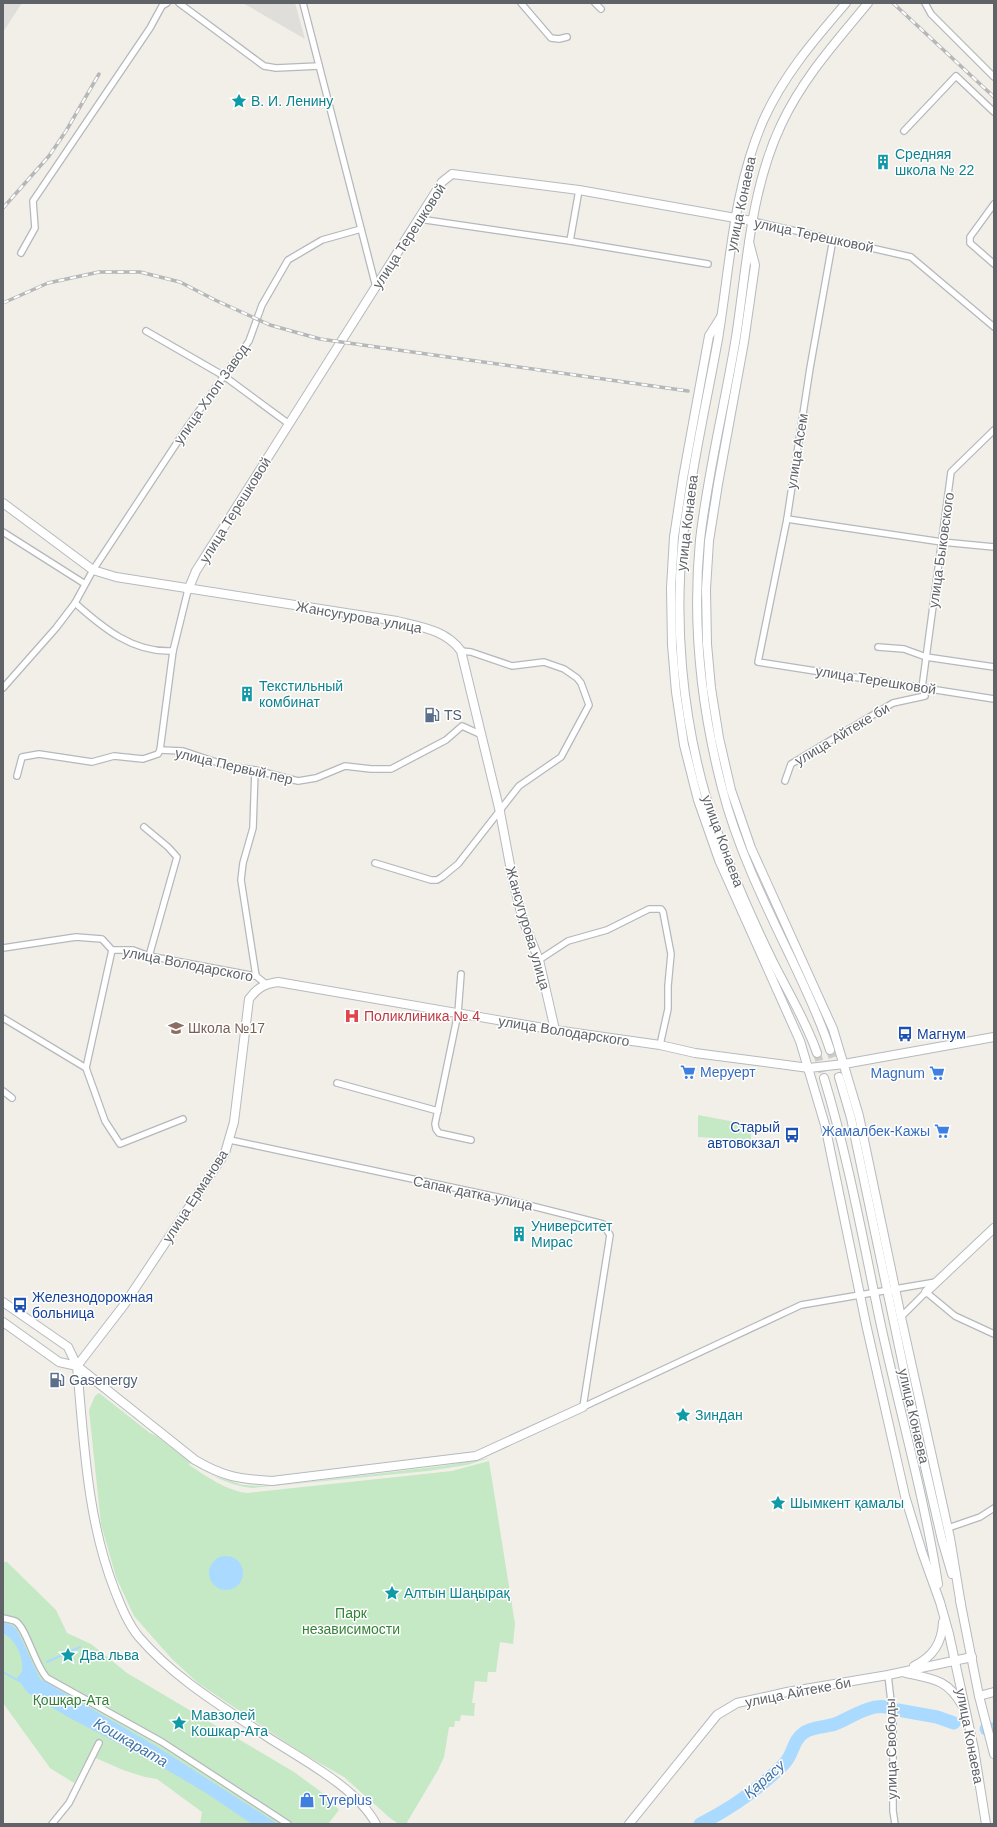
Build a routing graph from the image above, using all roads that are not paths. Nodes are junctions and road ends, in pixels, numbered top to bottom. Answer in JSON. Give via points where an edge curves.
{"nodes":[{"id":1,"x":167,"y":3,"type":"edge"},
{"id":2,"x":179,"y":3,"type":"edge"},
{"id":3,"x":303,"y":3,"type":"edge"},
{"id":4,"x":521,"y":3,"type":"edge"},
{"id":5,"x":595,"y":3,"type":"edge"},
{"id":6,"x":846,"y":3,"type":"edge"},
{"id":7,"x":868,"y":3,"type":"edge"},
{"id":8,"x":925,"y":3,"type":"edge"},
{"id":9,"x":601,"y":9,"type":"dead end"},
{"id":10,"x":567,"y":37,"type":"dead end"},
{"id":11,"x":319,"y":66,"type":"junction"},
{"id":12,"x":994,"y":77,"type":"edge"},
{"id":13,"x":994,"y":112,"type":"edge"},
{"id":14,"x":904,"y":131,"type":"dead end"},
{"id":15,"x":579,"y":190,"type":"junction"},
{"id":16,"x":994,"y":204,"type":"edge"},
{"id":17,"x":735,"y":218,"type":"junction"},
{"id":18,"x":419,"y":219,"type":"junction"},
{"id":19,"x":752,"y":221,"type":"junction"},
{"id":20,"x":361,"y":229,"type":"junction"},
{"id":21,"x":832,"y":239,"type":"junction"},
{"id":22,"x":570,"y":241,"type":"junction"},
{"id":23,"x":750,"y":242,"type":"junction"},
{"id":24,"x":21,"y":253,"type":"dead end"},
{"id":25,"x":708,"y":264,"type":"dead end"},
{"id":26,"x":994,"y":264,"type":"edge"},
{"id":27,"x":376,"y":287,"type":"junction"},
{"id":28,"x":721,"y":317,"type":"junction"},
{"id":29,"x":993,"y":325,"type":"edge"},
{"id":30,"x":146,"y":331,"type":"dead end"},
{"id":31,"x":224,"y":376,"type":"junction"},
{"id":32,"x":289,"y":424,"type":"junction"},
{"id":33,"x":994,"y":430,"type":"edge"},
{"id":34,"x":4,"y":504,"type":"edge"},
{"id":35,"x":787,"y":519,"type":"junction"},
{"id":36,"x":3,"y":532,"type":"edge"},
{"id":37,"x":942,"y":542,"type":"junction"},
{"id":38,"x":994,"y":547,"type":"edge"},
{"id":39,"x":93,"y":570,"type":"junction"},
{"id":40,"x":85,"y":584,"type":"junction"},
{"id":41,"x":188,"y":590,"type":"junction"},
{"id":42,"x":75,"y":603,"type":"junction"},
{"id":43,"x":878,"y":647,"type":"dead end"},
{"id":44,"x":173,"y":651,"type":"junction"},
{"id":45,"x":461,"y":651,"type":"junction"},
{"id":46,"x":926,"y":657,"type":"junction"},
{"id":47,"x":758,"y":662,"type":"joint"},
{"id":48,"x":994,"y":667,"type":"edge"},
{"id":49,"x":3,"y":688,"type":"edge"},
{"id":50,"x":922,"y":688,"type":"junction"},
{"id":51,"x":994,"y":699,"type":"edge"},
{"id":52,"x":482,"y":735,"type":"junction"},
{"id":53,"x":160,"y":750,"type":"junction"},
{"id":54,"x":255,"y":770,"type":"junction"},
{"id":55,"x":17,"y":776,"type":"dead end"},
{"id":56,"x":786,"y":781,"type":"dead end"},
{"id":57,"x":500,"y":812,"type":"junction"},
{"id":58,"x":144,"y":827,"type":"dead end"},
{"id":59,"x":375,"y":863,"type":"dead end"},
{"id":60,"x":3,"y":948,"type":"edge"},
{"id":61,"x":112,"y":950,"type":"junction"},
{"id":62,"x":149,"y":956,"type":"junction"},
{"id":63,"x":540,"y":960,"type":"junction"},
{"id":64,"x":461,"y":974,"type":"dead end"},
{"id":65,"x":256,"y":976,"type":"junction"},
{"id":66,"x":266,"y":984,"type":"junction"},
{"id":67,"x":458,"y":1013,"type":"junction"},
{"id":68,"x":3,"y":1019,"type":"edge"},
{"id":69,"x":554,"y":1030,"type":"junction"},
{"id":70,"x":994,"y":1036,"type":"edge"},
{"id":71,"x":660,"y":1045,"type":"junction"},
{"id":72,"x":830,"y":1050,"type":"tunnel mouth"},
{"id":73,"x":817,"y":1053,"type":"tunnel mouth"},
{"id":74,"x":844,"y":1064,"type":"junction"},
{"id":75,"x":86,"y":1068,"type":"junction"},
{"id":76,"x":808,"y":1068,"type":"junction"},
{"id":77,"x":839,"y":1077,"type":"tunnel mouth"},
{"id":78,"x":824,"y":1078,"type":"tunnel mouth"},
{"id":79,"x":337,"y":1083,"type":"dead end"},
{"id":80,"x":3,"y":1091,"type":"edge"},
{"id":81,"x":12,"y":1098,"type":"dead end"},
{"id":82,"x":438,"y":1111,"type":"junction"},
{"id":83,"x":183,"y":1119,"type":"dead end"},
{"id":84,"x":230,"y":1140,"type":"junction"},
{"id":85,"x":471,"y":1140,"type":"dead end"},
{"id":86,"x":994,"y":1228,"type":"edge"},
{"id":87,"x":938,"y":1282,"type":"junction"},
{"id":88,"x":895,"y":1289,"type":"junction"},
{"id":89,"x":886,"y":1290,"type":"junction"},
{"id":90,"x":875,"y":1292,"type":"junction"},
{"id":91,"x":926,"y":1292,"type":"junction"},
{"id":92,"x":860,"y":1294,"type":"junction"},
{"id":93,"x":3,"y":1302,"type":"edge"},
{"id":94,"x":901,"y":1317,"type":"junction"},
{"id":95,"x":3,"y":1322,"type":"edge"},
{"id":96,"x":994,"y":1334,"type":"edge"},
{"id":97,"x":77,"y":1366,"type":"junction"},
{"id":98,"x":583,"y":1407,"type":"junction"},
{"id":99,"x":994,"y":1508,"type":"edge"},
{"id":100,"x":948,"y":1528,"type":"junction"},
{"id":101,"x":940,"y":1602,"type":"junction"},
{"id":102,"x":961,"y":1605,"type":"junction"},
{"id":103,"x":943,"y":1611,"type":"junction"},
{"id":104,"x":3,"y":1618,"type":"edge"},
{"id":105,"x":972,"y":1657,"type":"junction"},
{"id":106,"x":954,"y":1661,"type":"junction"},
{"id":107,"x":901,"y":1672,"type":"junction"},
{"id":108,"x":888,"y":1675,"type":"junction"},
{"id":109,"x":994,"y":1692,"type":"edge"},
{"id":110,"x":980,"y":1696,"type":"junction"},
{"id":111,"x":966,"y":1714,"type":"junction"},
{"id":112,"x":99,"y":1743,"type":"dead end"},
{"id":113,"x":994,"y":1754,"type":"edge"},
{"id":114,"x":52,"y":1824,"type":"edge"},
{"id":115,"x":288,"y":1824,"type":"edge"},
{"id":116,"x":376,"y":1824,"type":"edge"},
{"id":117,"x":629,"y":1824,"type":"edge"},
{"id":118,"x":895,"y":1824,"type":"edge"},
{"id":119,"x":986,"y":1824,"type":"edge"}],
"edges":[{"from":1,"to":24,"type":"street","via":[[162,6],[138,46],[33,201],[35,228]]},
{"from":2,"to":11,"type":"street","via":[[264,66]]},
{"from":3,"to":11,"type":"street"},
{"from":4,"to":10,"type":"street","via":[[551,38]]},
{"from":5,"to":9,"type":"street"},
{"from":6,"to":17,"type":"main road","name":"улица Конаева","via":[[784,80],[749,159]]},
{"from":7,"to":19,"type":"main road","name":"улица Конаева","via":[[799,88],[765,164]]},
{"from":8,"to":12,"type":"street","via":[[931,14]]},
{"from":11,"to":20,"type":"street"},
{"from":13,"to":14,"type":"street","via":[[956,76]]},
{"from":15,"to":17,"type":"main road","name":"улица Терешковой"},
{"from":15,"to":18,"type":"main road","name":"улица Терешковой","via":[[452,174],[442,182]]},
{"from":15,"to":22,"type":"street"},
{"from":16,"to":26,"type":"street","via":[[970,237],[970,243]]},
{"from":17,"to":19,"type":"main road","name":"улица Терешковой"},
{"from":17,"to":28,"type":"main road","name":"улица Конаева"},
{"from":18,"to":22,"type":"street"},
{"from":18,"to":27,"type":"main road","name":"улица Терешковой"},
{"from":19,"to":21,"type":"street","name":"улица Терешковой"},
{"from":19,"to":23,"type":"main road","name":"улица Конаева"},
{"from":20,"to":27,"type":"street"},
{"from":20,"to":31,"type":"street","name":"улица Хлоп Завод","via":[[322,240],[288,260],[262,305],[249,341]]},
{"from":21,"to":29,"type":"street","name":"улица Терешковой","via":[[911,257]]},
{"from":21,"to":35,"type":"street","name":"улица Асем"},
{"from":22,"to":25,"type":"street"},
{"from":23,"to":72,"type":"main road","name":"улица Конаева","via":[[700,540],[698,644],[702,689],[710,740],[723,792],[743,851],[810,998]]},
{"from":23,"to":74,"type":"main road","via":[[755,265],[709,541],[707,620],[711,688],[719,738],[730,782],[751,848],[818,994]]},
{"from":27,"to":32,"type":"main road","name":"улица Терешковой"},
{"from":28,"to":73,"type":"main road","name":"улица Конаева","via":[[683,538],[680,588],[685,691],[693,743],[706,797],[727,857],[773,962],[812,1038]]},
{"from":28,"to":76,"type":"main road","name":"улица Конаева","via":[[709,336],[674,537],[671,588],[676,692],[684,745],[698,800],[719,860],[786,1009]]},
{"from":30,"to":31,"type":"street"},
{"from":31,"to":32,"type":"street"},
{"from":31,"to":39,"type":"street","name":"улица Хлоп Завод"},
{"from":32,"to":41,"type":"main road","name":"улица Терешковой","via":[[196,572]]},
{"from":33,"to":37,"type":"street","name":"улица Быковского","via":[[951,472]]},
{"from":34,"to":39,"type":"main road","name":"Жансугурова улица"},
{"from":35,"to":37,"type":"street"},
{"from":35,"to":47,"type":"street","name":"улица Асем"},
{"from":36,"to":40,"type":"street"},
{"from":37,"to":38,"type":"street"},
{"from":37,"to":46,"type":"street","name":"улица Быковского"},
{"from":39,"to":40,"type":"street","name":"улица Хлоп Завод"},
{"from":39,"to":41,"type":"main road","name":"Жансугурова улица","via":[[116,577]]},
{"from":40,"to":42,"type":"street","name":"улица Хлоп Завод"},
{"from":41,"to":44,"type":"street","name":"улица Терешковой"},
{"from":41,"to":45,"type":"main road","name":"Жансугурова улица","via":[[397,621],[444,635],[454,641]]},
{"from":42,"to":44,"type":"street","via":[[108,631],[125,641],[150,649]]},
{"from":42,"to":49,"type":"street","name":"улица Хлоп Завод"},
{"from":43,"to":46,"type":"street","via":[[904,649]]},
{"from":44,"to":53,"type":"street","name":"улица Терешковой"},
{"from":45,"to":52,"type":"main road","name":"Жансугурова улица"},
{"from":45,"to":57,"type":"street","via":[[512,666],[544,662],[564,669],[578,678],[589,705],[561,757],[519,786]]},
{"from":46,"to":48,"type":"street"},
{"from":46,"to":50,"type":"street","name":"улица Быковского"},
{"from":47,"to":50,"type":"street","name":"улица Терешковой"},
{"from":50,"to":51,"type":"street","name":"улица Терешковой"},
{"from":50,"to":56,"type":"street","name":"улица Айтеке би","via":[[925,696],[893,703],[791,764]]},
{"from":52,"to":54,"type":"street","name":"улица Первый пер","via":[[462,726],[446,740],[391,769],[345,766],[316,778],[298,781]]},
{"from":52,"to":57,"type":"main road","name":"Жансугурова улица"},
{"from":53,"to":54,"type":"street","name":"улица Первый пер","via":[[184,751],[228,766]]},
{"from":53,"to":55,"type":"street","via":[[151,758],[119,756],[92,762],[33,754],[22,757]]},
{"from":54,"to":65,"type":"street","via":[[253,828],[241,880]]},
{"from":57,"to":59,"type":"street","via":[[458,864],[437,880]]},
{"from":57,"to":63,"type":"main road","name":"Жансугурова улица","via":[[521,912]]},
{"from":58,"to":62,"type":"street","via":[[168,847],[177,860]]},
{"from":60,"to":61,"type":"street","name":"улица Володарского","via":[[76,937],[102,939]]},
{"from":61,"to":62,"type":"street","name":"улица Володарского","via":[[133,950]]},
{"from":61,"to":75,"type":"street"},
{"from":62,"to":65,"type":"street","name":"улица Володарского"},
{"from":63,"to":69,"type":"main road","name":"Жансугурова улица"},
{"from":63,"to":71,"type":"street","via":[[568,941],[607,930],[649,909],[661,909],[671,954],[668,1009]]},
{"from":64,"to":67,"type":"street"},
{"from":65,"to":66,"type":"street","name":"улица Володарского"},
{"from":66,"to":67,"type":"main road","name":"улица Володарского","via":[[278,982]]},
{"from":66,"to":84,"type":"main road","name":"улица Ерманова","via":[[257,989],[249,999]]},
{"from":67,"to":69,"type":"main road","name":"улица Володарского"},
{"from":67,"to":82,"type":"street"},
{"from":68,"to":75,"type":"street"},
{"from":69,"to":71,"type":"main road","name":"улица Володарского"},
{"from":70,"to":74,"type":"main road","name":"улица Володарского"},
{"from":71,"to":76,"type":"main road","name":"улица Володарского","via":[[695,1053]]},
{"from":74,"to":76,"type":"main road","name":"улица Володарского"},
{"from":74,"to":88,"type":"main road","via":[[859,1116]]},
{"from":75,"to":83,"type":"street","via":[[105,1121],[120,1144]]},
{"from":76,"to":92,"type":"main road","name":"улица Конаева","via":[[825,1125]]},
{"from":77,"to":89,"type":"main road","name":"улица Конаева","via":[[851,1118]]},
{"from":78,"to":90,"type":"main road","name":"улица Конаева","via":[[846,1154]]},
{"from":79,"to":82,"type":"street"},
{"from":80,"to":81,"type":"street"},
{"from":82,"to":85,"type":"street","via":[[435,1124],[437,1132]]},
{"from":84,"to":97,"type":"main road","name":"улица Ерманова","via":[[225,1153],[124,1304]]},
{"from":84,"to":98,"type":"street","name":"Сапак датка улица","via":[[490,1196],[603,1224],[610,1235]]},
{"from":86,"to":87,"type":"main road"},
{"from":87,"to":88,"type":"street"},
{"from":87,"to":91,"type":"main road"},
{"from":88,"to":89,"type":"street"},
{"from":88,"to":94,"type":"main road"},
{"from":89,"to":90,"type":"street"},
{"from":89,"to":102,"type":"main road","name":"улица Конаева","via":[[942,1540]]},
{"from":90,"to":92,"type":"street"},
{"from":90,"to":101,"type":"main road","name":"улица Конаева","via":[[931,1540]]},
{"from":91,"to":94,"type":"street"},
{"from":91,"to":96,"type":"street","via":[[955,1316]]},
{"from":92,"to":98,"type":"street","via":[[801,1305]]},
{"from":92,"to":101,"type":"main road","name":"улица Конаева","via":[[905,1496]]},
{"from":93,"to":97,"type":"main road","via":[[68,1347]]},
{"from":94,"to":100,"type":"main road"},
{"from":95,"to":97,"type":"main road","via":[[59,1362]]},
{"from":97,"to":98,"type":"main road","via":[[195,1460],[216,1473],[240,1480],[272,1481],[476,1456]]},
{"from":97,"to":116,"type":"main road","via":[[93,1519],[107,1570],[121,1607],[138,1636],[169,1669],[198,1691],[349,1791]]},
{"from":99,"to":100,"type":"street","via":[[980,1517]]},
{"from":100,"to":102,"type":"main road"},
{"from":101,"to":103,"type":"main road","name":"улица Конаева"},
{"from":102,"to":105,"type":"main road","name":"улица Конаева"},
{"from":103,"to":106,"type":"main road","name":"улица Конаева"},
{"from":103,"to":107,"type":"main road","via":[[942,1632],[933,1654]]},
{"from":104,"to":115,"type":"street","via":[[16,1622],[22,1628],[41,1672],[47,1678],[162,1742]]},
{"from":105,"to":106,"type":"main road","name":"улица Айтеке би"},
{"from":105,"to":110,"type":"main road","name":"улица Конаева"},
{"from":106,"to":107,"type":"main road","name":"улица Айтеке би"},
{"from":106,"to":111,"type":"main road","name":"улица Конаева"},
{"from":107,"to":108,"type":"main road","name":"улица Айтеке би"},
{"from":107,"to":111,"type":"main road","via":[[930,1677],[946,1684],[954,1692]]},
{"from":108,"to":117,"type":"main road","name":"улица Айтеке би","via":[[737,1703],[717,1715]]},
{"from":108,"to":118,"type":"street","name":"улица Свободы","via":[[894,1719]]},
{"from":109,"to":110,"type":"main road"},
{"from":110,"to":113,"type":"main road","name":"улица Конаева"},
{"from":111,"to":119,"type":"main road","name":"улица Конаева"},
{"from":112,"to":114,"type":"street","via":[[69,1803]]}]}
